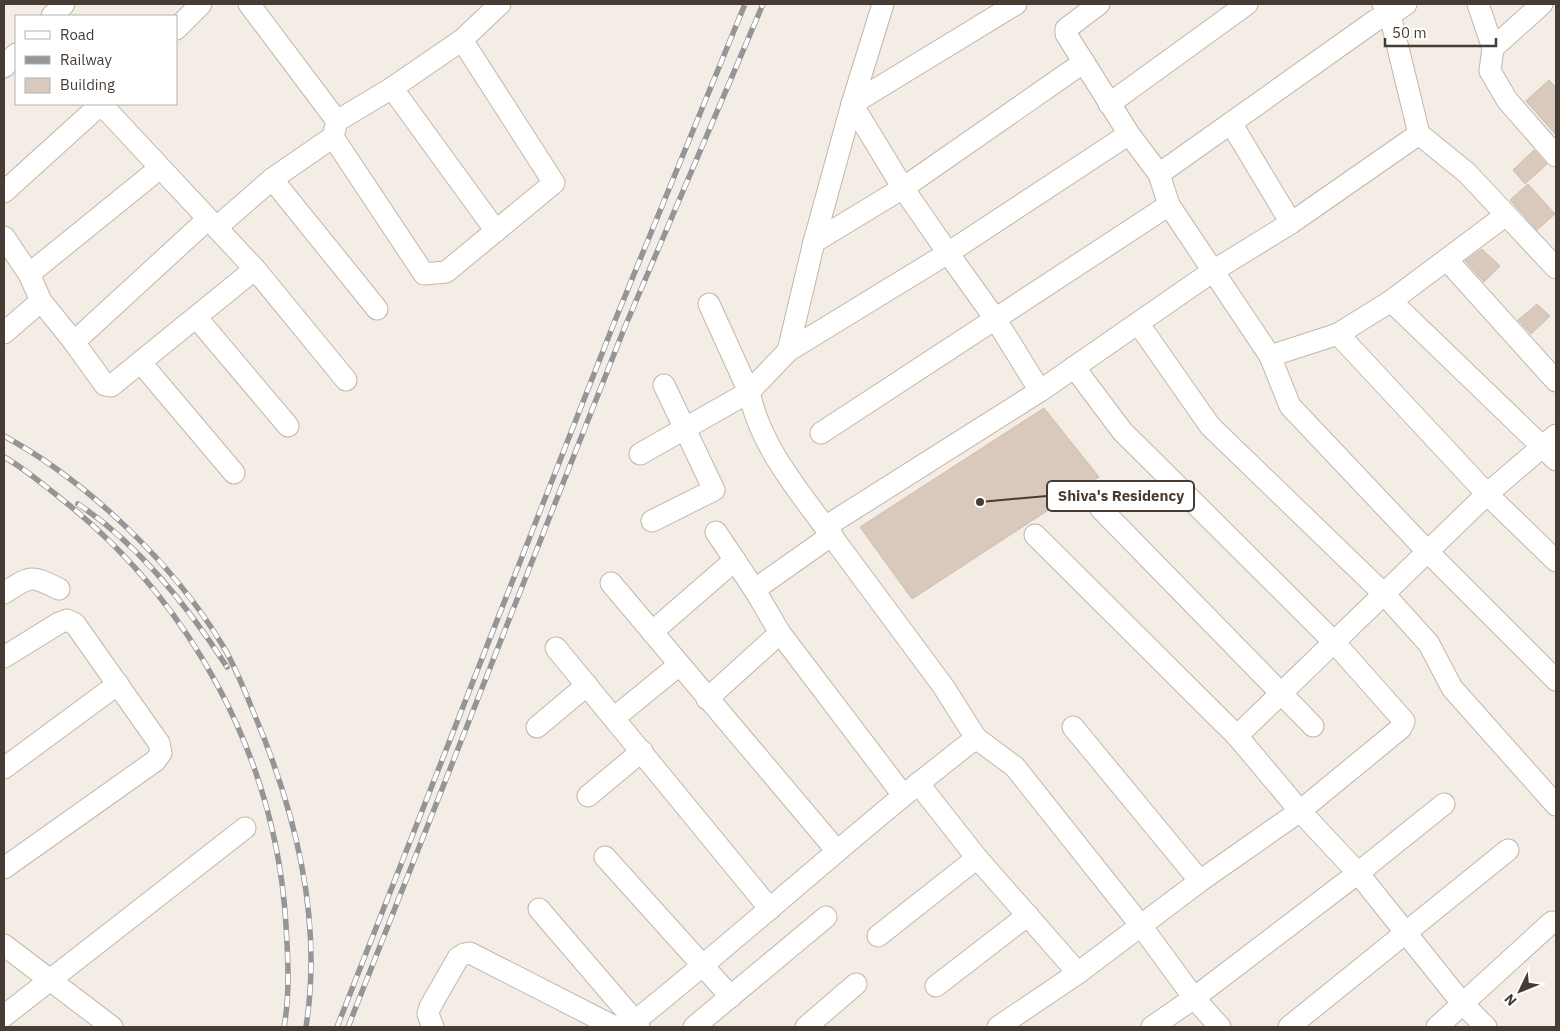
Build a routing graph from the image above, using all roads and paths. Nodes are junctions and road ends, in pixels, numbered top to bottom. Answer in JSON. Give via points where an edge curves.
{"nodes":[{"id":1,"x":64,"y":4,"type":"edge"},
{"id":2,"x":201,"y":4,"type":"edge"},
{"id":3,"x":249,"y":4,"type":"edge"},
{"id":4,"x":500,"y":4,"type":"edge"},
{"id":5,"x":883,"y":4,"type":"edge"},
{"id":6,"x":1016,"y":4,"type":"edge"},
{"id":7,"x":1099,"y":4,"type":"edge"},
{"id":8,"x":1247,"y":4,"type":"edge"},
{"id":9,"x":1478,"y":4,"type":"edge"},
{"id":10,"x":1542,"y":4,"type":"edge"},
{"id":11,"x":1393,"y":7,"type":"edge"},
{"id":12,"x":53,"y":15,"type":"edge"},
{"id":13,"x":178,"y":27,"type":"edge"},
{"id":14,"x":462,"y":40,"type":"junction"},
{"id":15,"x":1493,"y":48,"type":"junction"},
{"id":16,"x":15,"y":55,"type":"edge"},
{"id":17,"x":1084,"y":62,"type":"junction"},
{"id":18,"x":4,"y":67,"type":"edge"},
{"id":19,"x":392,"y":88,"type":"junction"},
{"id":20,"x":852,"y":104,"type":"junction"},
{"id":21,"x":1110,"y":104,"type":"junction"},
{"id":22,"x":100,"y":105,"type":"edge"},
{"id":23,"x":102,"y":105,"type":"edge"},
{"id":24,"x":1231,"y":123,"type":"junction"},
{"id":25,"x":335,"y":129,"type":"junction"},
{"id":26,"x":1129,"y":134,"type":"junction"},
{"id":27,"x":1420,"y":134,"type":"junction"},
{"id":28,"x":1556,"y":156,"type":"edge"},
{"id":29,"x":160,"y":168,"type":"junction"},
{"id":30,"x":1159,"y":174,"type":"junction"},
{"id":31,"x":272,"y":179,"type":"junction"},
{"id":32,"x":903,"y":188,"type":"junction"},
{"id":33,"x":4,"y":192,"type":"edge"},
{"id":34,"x":1169,"y":204,"type":"junction"},
{"id":35,"x":1506,"y":215,"type":"junction"},
{"id":36,"x":212,"y":223,"type":"junction"},
{"id":37,"x":1291,"y":223,"type":"junction"},
{"id":38,"x":496,"y":231,"type":"junction"},
{"id":39,"x":4,"y":237,"type":"edge"},
{"id":40,"x":814,"y":242,"type":"junction"},
{"id":41,"x":948,"y":253,"type":"junction"},
{"id":42,"x":1447,"y":260,"type":"junction"},
{"id":43,"x":1556,"y":268,"type":"edge"},
{"id":44,"x":255,"y":269,"type":"junction"},
{"id":45,"x":1213,"y":270,"type":"junction"},
{"id":46,"x":29,"y":274,"type":"junction"},
{"id":47,"x":41,"y":301,"type":"junction"},
{"id":48,"x":1391,"y":301,"type":"junction"},
{"id":49,"x":709,"y":304,"type":"dead end"},
{"id":50,"x":377,"y":309,"type":"dead end"},
{"id":51,"x":196,"y":317,"type":"junction"},
{"id":52,"x":996,"y":320,"type":"junction"},
{"id":53,"x":1138,"y":323,"type":"junction"},
{"id":54,"x":4,"y":333,"type":"edge"},
{"id":55,"x":1338,"y":334,"type":"junction"},
{"id":56,"x":74,"y":342,"type":"junction"},
{"id":57,"x":788,"y":351,"type":"junction"},
{"id":58,"x":1270,"y":356,"type":"junction"},
{"id":59,"x":142,"y":364,"type":"junction"},
{"id":60,"x":1074,"y":367,"type":"junction"},
{"id":61,"x":346,"y":380,"type":"dead end"},
{"id":62,"x":1556,"y":381,"type":"edge"},
{"id":63,"x":664,"y":385,"type":"dead end"},
{"id":64,"x":1040,"y":391,"type":"junction"},
{"id":65,"x":749,"y":392,"type":"junction"},
{"id":66,"x":288,"y":426,"type":"dead end"},
{"id":67,"x":684,"y":429,"type":"junction"},
{"id":68,"x":821,"y":433,"type":"dead end"},
{"id":69,"x":1552,"y":447,"type":"edge"},
{"id":70,"x":640,"y":454,"type":"dead end"},
{"id":71,"x":234,"y":473,"type":"dead end"},
{"id":72,"x":1487,"y":494,"type":"junction"},
{"id":73,"x":1101,"y":509,"type":"dead end"},
{"id":74,"x":652,"y":521,"type":"dead end"},
{"id":75,"x":828,"y":531,"type":"junction"},
{"id":76,"x":716,"y":532,"type":"dead end"},
{"id":77,"x":1035,"y":535,"type":"dead end"},
{"id":78,"x":1428,"y":552,"type":"junction"},
{"id":79,"x":735,"y":560,"type":"junction"},
{"id":80,"x":1556,"y":561,"type":"edge"},
{"id":81,"x":611,"y":583,"type":"dead end"},
{"id":82,"x":59,"y":589,"type":"dead end"},
{"id":83,"x":756,"y":592,"type":"junction"},
{"id":84,"x":4,"y":593,"type":"edge"},
{"id":85,"x":1384,"y":595,"type":"junction"},
{"id":86,"x":652,"y":632,"type":"junction"},
{"id":87,"x":780,"y":633,"type":"junction"},
{"id":88,"x":1335,"y":643,"type":"junction"},
{"id":89,"x":556,"y":648,"type":"dead end"},
{"id":90,"x":4,"y":657,"type":"edge"},
{"id":91,"x":679,"y":665,"type":"junction"},
{"id":92,"x":1556,"y":680,"type":"edge"},
{"id":93,"x":118,"y":684,"type":"junction"},
{"id":94,"x":587,"y":685,"type":"junction"},
{"id":95,"x":1282,"y":694,"type":"junction"},
{"id":96,"x":707,"y":699,"type":"junction"},
{"id":97,"x":614,"y":718,"type":"junction"},
{"id":98,"x":1313,"y":726,"type":"dead end"},
{"id":99,"x":537,"y":727,"type":"dead end"},
{"id":100,"x":1073,"y":727,"type":"dead end"},
{"id":101,"x":1237,"y":736,"type":"junction"},
{"id":102,"x":976,"y":738,"type":"junction"},
{"id":103,"x":642,"y":751,"type":"junction"},
{"id":104,"x":4,"y":768,"type":"edge"},
{"id":105,"x":910,"y":789,"type":"junction"},
{"id":106,"x":588,"y":796,"type":"dead end"},
{"id":107,"x":1444,"y":804,"type":"dead end"},
{"id":108,"x":1556,"y":805,"type":"edge"},
{"id":109,"x":1300,"y":811,"type":"junction"},
{"id":110,"x":245,"y":828,"type":"dead end"},
{"id":111,"x":1508,"y":850,"type":"dead end"},
{"id":112,"x":837,"y":851,"type":"junction"},
{"id":113,"x":605,"y":858,"type":"dead end"},
{"id":114,"x":977,"y":858,"type":"junction"},
{"id":115,"x":4,"y":868,"type":"edge"},
{"id":116,"x":1358,"y":873,"type":"junction"},
{"id":117,"x":1200,"y":881,"type":"junction"},
{"id":118,"x":770,"y":909,"type":"junction"},
{"id":119,"x":539,"y":910,"type":"dead end"},
{"id":120,"x":1028,"y":915,"type":"junction"},
{"id":121,"x":826,"y":917,"type":"dead end"},
{"id":122,"x":1552,"y":922,"type":"dead end"},
{"id":123,"x":1142,"y":927,"type":"junction"},
{"id":124,"x":1406,"y":934,"type":"junction"},
{"id":125,"x":878,"y":936,"type":"dead end"},
{"id":126,"x":4,"y":945,"type":"edge"},
{"id":127,"x":702,"y":967,"type":"junction"},
{"id":128,"x":1078,"y":973,"type":"junction"},
{"id":129,"x":50,"y":980,"type":"junction"},
{"id":130,"x":856,"y":984,"type":"dead end"},
{"id":131,"x":936,"y":986,"type":"dead end"},
{"id":132,"x":731,"y":997,"type":"junction"},
{"id":133,"x":1194,"y":998,"type":"junction"},
{"id":134,"x":1462,"y":1003,"type":"junction"},
{"id":135,"x":4,"y":1016,"type":"edge"},
{"id":136,"x":629,"y":1026,"type":"edge"},
{"id":137,"x":112,"y":1027,"type":"edge"},
{"id":138,"x":433,"y":1027,"type":"edge"},
{"id":139,"x":694,"y":1027,"type":"edge"},
{"id":140,"x":806,"y":1027,"type":"edge"},
{"id":141,"x":998,"y":1027,"type":"edge"},
{"id":142,"x":1152,"y":1027,"type":"edge"},
{"id":143,"x":1220,"y":1027,"type":"edge"},
{"id":144,"x":1289,"y":1027,"type":"edge"},
{"id":145,"x":1437,"y":1027,"type":"edge"},
{"id":146,"x":1486,"y":1027,"type":"edge"}],
"edges":[{"from":1,"to":12,"type":"street"},
{"from":2,"to":13,"type":"street"},
{"from":3,"to":25,"type":"street"},
{"from":4,"to":14,"type":"street"},
{"from":5,"to":20,"type":"street"},
{"from":6,"to":20,"type":"street"},
{"from":7,"to":17,"type":"street","via":[[1066,29]]},
{"from":8,"to":21,"type":"street"},
{"from":9,"to":15,"type":"street"},
{"from":10,"to":15,"type":"street"},
{"from":11,"to":24,"type":"street"},
{"from":11,"to":27,"type":"street"},
{"from":14,"to":19,"type":"street"},
{"from":14,"to":38,"type":"street","via":[[554,183]]},
{"from":15,"to":28,"type":"street","via":[[1490,71],[1507,100]]},
{"from":16,"to":18,"type":"street"},
{"from":17,"to":21,"type":"street"},
{"from":17,"to":32,"type":"street"},
{"from":19,"to":25,"type":"street"},
{"from":19,"to":38,"type":"street"},
{"from":20,"to":32,"type":"street"},
{"from":20,"to":40,"type":"street"},
{"from":21,"to":26,"type":"street"},
{"from":22,"to":33,"type":"street"},
{"from":23,"to":29,"type":"street"},
{"from":24,"to":30,"type":"street"},
{"from":24,"to":37,"type":"street"},
{"from":25,"to":31,"type":"street"},
{"from":25,"to":38,"type":"street","via":[[424,274],[446,272]]},
{"from":26,"to":30,"type":"street"},
{"from":26,"to":41,"type":"street"},
{"from":27,"to":35,"type":"street","via":[[1467,173]]},
{"from":27,"to":37,"type":"street"},
{"from":29,"to":36,"type":"street"},
{"from":29,"to":46,"type":"street"},
{"from":30,"to":34,"type":"street"},
{"from":31,"to":36,"type":"street"},
{"from":31,"to":50,"type":"street"},
{"from":32,"to":40,"type":"street"},
{"from":32,"to":41,"type":"street"},
{"from":34,"to":45,"type":"street"},
{"from":34,"to":52,"type":"street"},
{"from":35,"to":42,"type":"street"},
{"from":35,"to":43,"type":"street"},
{"from":36,"to":44,"type":"street"},
{"from":36,"to":56,"type":"street"},
{"from":37,"to":45,"type":"street"},
{"from":39,"to":46,"type":"street"},
{"from":40,"to":57,"type":"street"},
{"from":41,"to":52,"type":"street"},
{"from":41,"to":57,"type":"street"},
{"from":42,"to":48,"type":"street"},
{"from":42,"to":62,"type":"street"},
{"from":44,"to":51,"type":"street"},
{"from":44,"to":61,"type":"street"},
{"from":45,"to":53,"type":"street"},
{"from":45,"to":58,"type":"street"},
{"from":46,"to":47,"type":"street"},
{"from":47,"to":54,"type":"street"},
{"from":47,"to":56,"type":"street"},
{"from":48,"to":55,"type":"street"},
{"from":48,"to":69,"type":"street"},
{"from":49,"to":65,"type":"street"},
{"from":51,"to":59,"type":"street"},
{"from":51,"to":66,"type":"street"},
{"from":52,"to":64,"type":"street"},
{"from":52,"to":68,"type":"street"},
{"from":53,"to":60,"type":"street"},
{"from":53,"to":85,"type":"street","via":[[1210,426]]},
{"from":55,"to":58,"type":"street"},
{"from":55,"to":72,"type":"street"},
{"from":56,"to":59,"type":"street","via":[[105,385],[112,386]]},
{"from":57,"to":65,"type":"street"},
{"from":58,"to":78,"type":"street","via":[[1290,406]]},
{"from":59,"to":71,"type":"street"},
{"from":60,"to":64,"type":"street"},
{"from":60,"to":88,"type":"street","via":[[1122,431]]},
{"from":63,"to":67,"type":"street"},
{"from":64,"to":75,"type":"street"},
{"from":65,"to":67,"type":"street"},
{"from":65,"to":75,"type":"street","via":[[752,409],[778,464]]},
{"from":67,"to":70,"type":"street"},
{"from":67,"to":74,"type":"street","via":[[714,490]]},
{"from":69,"to":72,"type":"street"},
{"from":72,"to":78,"type":"street"},
{"from":72,"to":80,"type":"street"},
{"from":73,"to":95,"type":"street"},
{"from":75,"to":83,"type":"street"},
{"from":75,"to":102,"type":"street","via":[[943,686]]},
{"from":76,"to":79,"type":"street"},
{"from":77,"to":101,"type":"street"},
{"from":78,"to":85,"type":"street"},
{"from":78,"to":92,"type":"street"},
{"from":79,"to":83,"type":"street"},
{"from":79,"to":86,"type":"street"},
{"from":81,"to":86,"type":"street"},
{"from":82,"to":84,"type":"street","via":[[32,578]]},
{"from":83,"to":87,"type":"street"},
{"from":85,"to":88,"type":"street"},
{"from":85,"to":108,"type":"street","via":[[1429,644],[1452,688]]},
{"from":86,"to":91,"type":"street"},
{"from":87,"to":96,"type":"street"},
{"from":87,"to":105,"type":"street"},
{"from":88,"to":95,"type":"street"},
{"from":88,"to":109,"type":"street","via":[[1404,721],[1401,728]]},
{"from":89,"to":94,"type":"street"},
{"from":90,"to":93,"type":"street","via":[[68,620],[75,624]]},
{"from":91,"to":96,"type":"street"},
{"from":91,"to":97,"type":"street"},
{"from":93,"to":104,"type":"street"},
{"from":93,"to":115,"type":"street","via":[[160,743],[161,753],[155,761]]},
{"from":94,"to":97,"type":"street"},
{"from":94,"to":99,"type":"street"},
{"from":95,"to":98,"type":"street"},
{"from":95,"to":101,"type":"street"},
{"from":96,"to":112,"type":"street"},
{"from":97,"to":103,"type":"street"},
{"from":100,"to":117,"type":"street"},
{"from":101,"to":109,"type":"street"},
{"from":102,"to":105,"type":"street"},
{"from":102,"to":123,"type":"street","via":[[1015,767]]},
{"from":103,"to":106,"type":"street"},
{"from":103,"to":118,"type":"street"},
{"from":105,"to":112,"type":"street"},
{"from":105,"to":114,"type":"street"},
{"from":107,"to":116,"type":"street"},
{"from":109,"to":116,"type":"street"},
{"from":109,"to":117,"type":"street"},
{"from":110,"to":129,"type":"street"},
{"from":111,"to":124,"type":"street"},
{"from":112,"to":118,"type":"street"},
{"from":113,"to":127,"type":"street"},
{"from":114,"to":120,"type":"street"},
{"from":114,"to":125,"type":"street"},
{"from":116,"to":124,"type":"street"},
{"from":116,"to":133,"type":"street"},
{"from":117,"to":123,"type":"street"},
{"from":118,"to":127,"type":"street"},
{"from":119,"to":136,"type":"street"},
{"from":120,"to":128,"type":"street"},
{"from":120,"to":131,"type":"street"},
{"from":121,"to":132,"type":"street"},
{"from":122,"to":134,"type":"street"},
{"from":123,"to":128,"type":"street"},
{"from":123,"to":133,"type":"street"},
{"from":124,"to":134,"type":"street"},
{"from":124,"to":144,"type":"street"},
{"from":126,"to":129,"type":"street"},
{"from":127,"to":132,"type":"street"},
{"from":127,"to":136,"type":"street"},
{"from":128,"to":141,"type":"street"},
{"from":129,"to":135,"type":"street"},
{"from":129,"to":137,"type":"street"},
{"from":130,"to":140,"type":"street"},
{"from":132,"to":139,"type":"street"},
{"from":133,"to":142,"type":"street"},
{"from":133,"to":143,"type":"street"},
{"from":134,"to":145,"type":"street"},
{"from":134,"to":146,"type":"street"},
{"from":136,"to":138,"type":"street","via":[[470,953],[458,958],[430,1007],[428,1014]]}]}
